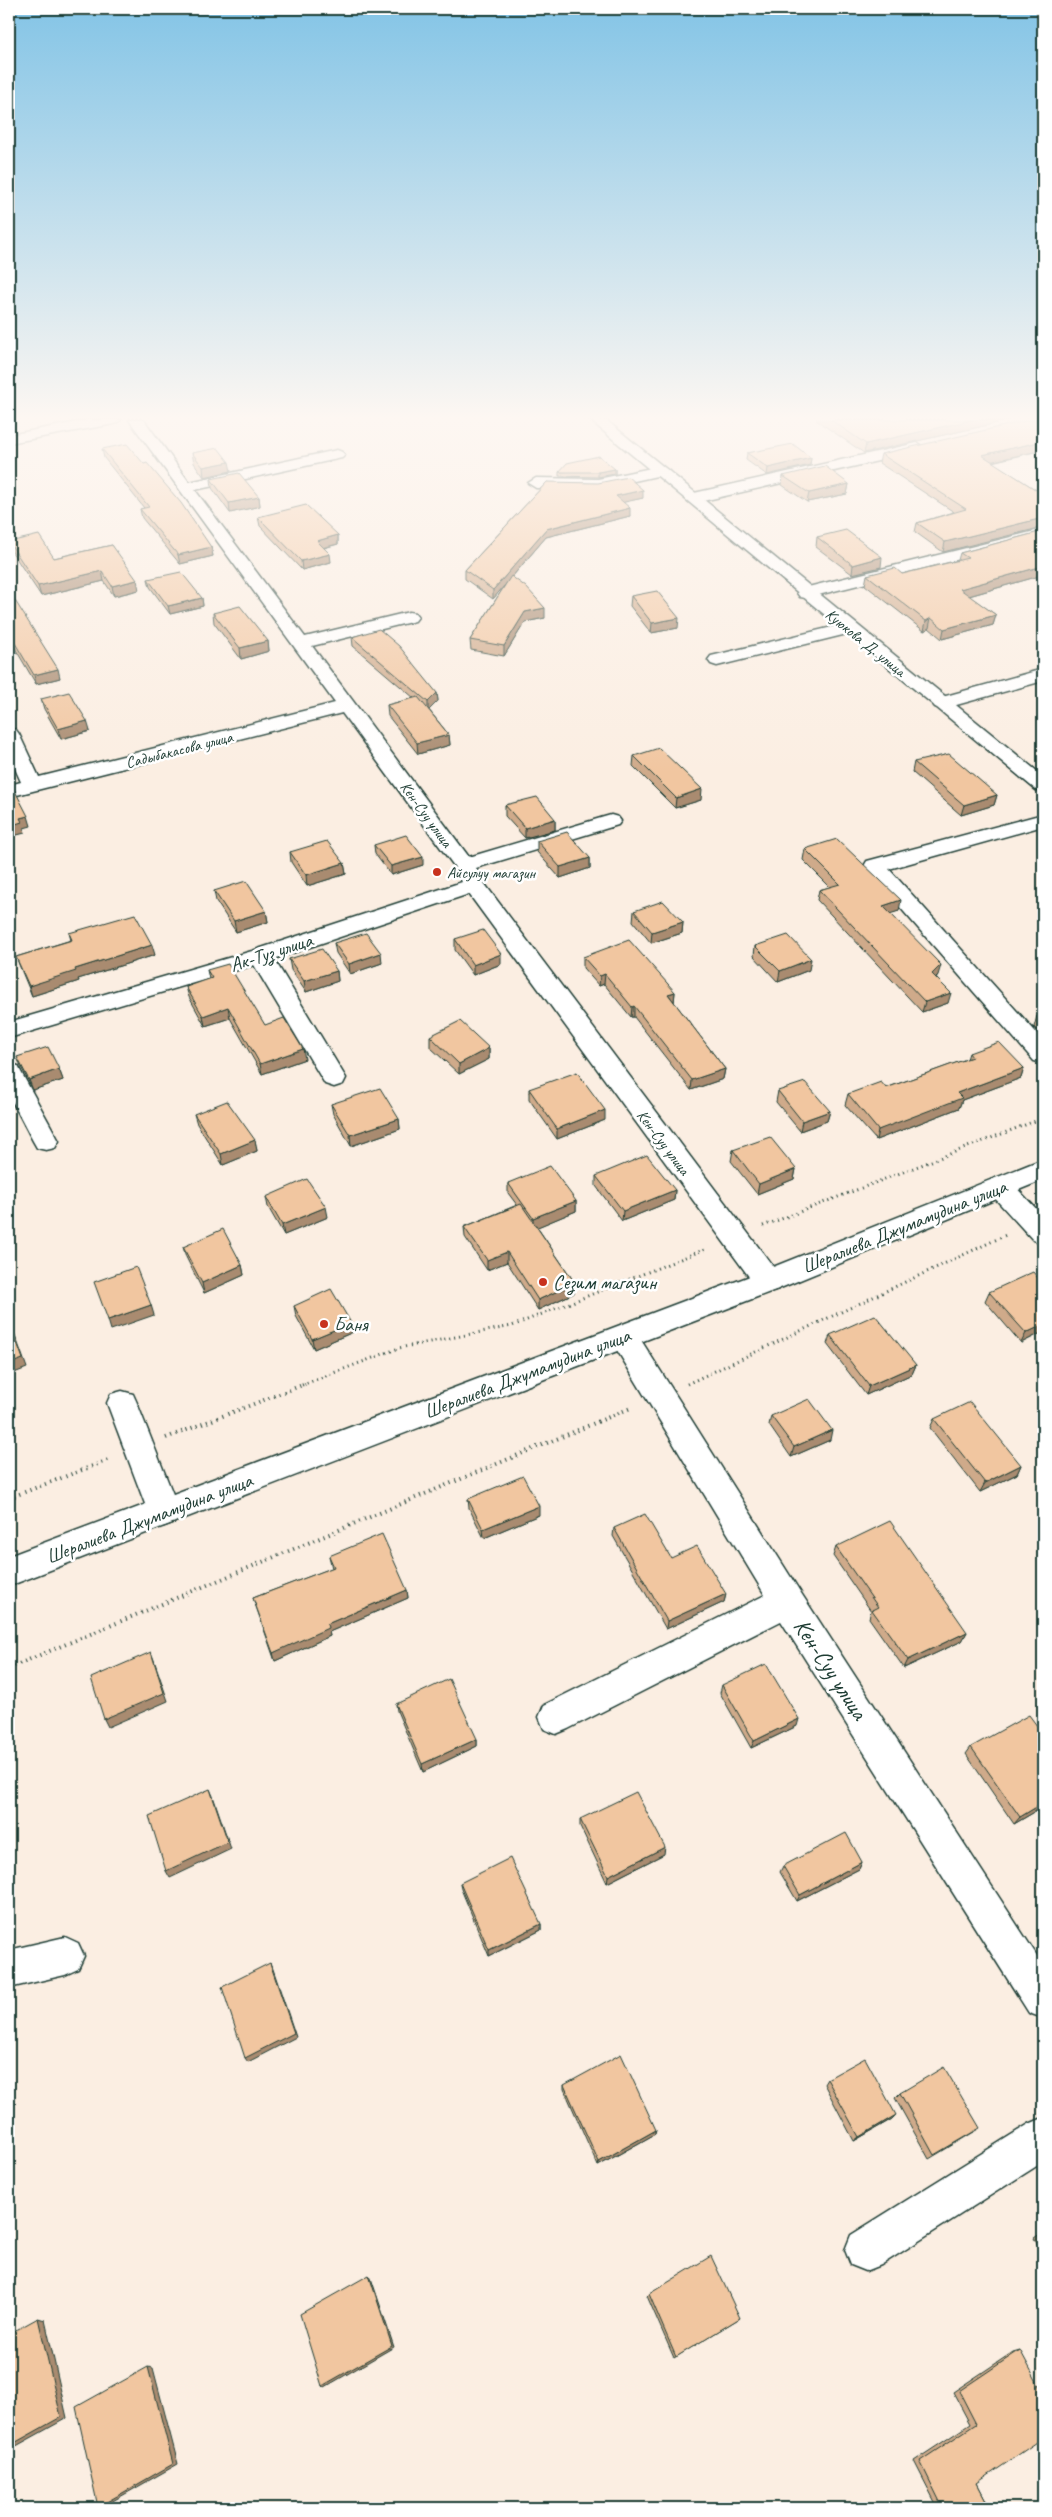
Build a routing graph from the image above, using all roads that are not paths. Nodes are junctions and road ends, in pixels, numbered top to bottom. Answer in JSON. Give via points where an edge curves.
{"nodes":[{"id":1,"x":224,"y":537,"type":"edge"},
{"id":2,"x":741,"y":537,"type":"edge"},
{"id":3,"x":1029,"y":537,"type":"edge"},
{"id":4,"x":806,"y":593,"type":"junction"},
{"id":5,"x":409,"y":617,"type":"dead end"},
{"id":6,"x":849,"y":628,"type":"junction"},
{"id":7,"x":302,"y":643,"type":"junction"},
{"id":8,"x":717,"y":660,"type":"dead end"},
{"id":9,"x":1043,"y":675,"type":"edge"},
{"id":10,"x":942,"y":703,"type":"junction"},
{"id":11,"x":348,"y":706,"type":"junction"},
{"id":12,"x":9,"y":734,"type":"edge"},
{"id":13,"x":33,"y":785,"type":"junction"},
{"id":14,"x":1043,"y":786,"type":"edge"},
{"id":15,"x":9,"y":791,"type":"edge"},
{"id":16,"x":1043,"y":820,"type":"edge"},
{"id":17,"x":611,"y":821,"type":"dead end"},
{"id":18,"x":464,"y":865,"type":"junction"},
{"id":19,"x":474,"y":886,"type":"junction"},
{"id":20,"x":260,"y":956,"type":"junction"},
{"id":21,"x":9,"y":1030,"type":"edge"},
{"id":22,"x":1043,"y":1055,"type":"edge"},
{"id":23,"x":9,"y":1072,"type":"edge"},
{"id":24,"x":334,"y":1078,"type":"dead end"},
{"id":25,"x":46,"y":1141,"type":"dead end"},
{"id":26,"x":1043,"y":1169,"type":"edge"},
{"id":27,"x":1000,"y":1187,"type":"junction"},
{"id":28,"x":1038,"y":1228,"type":"edge"},
{"id":29,"x":768,"y":1281,"type":"junction"},
{"id":30,"x":624,"y":1337,"type":"junction"},
{"id":31,"x":122,"y":1403,"type":"dead end"},
{"id":32,"x":164,"y":1512,"type":"junction"},
{"id":33,"x":9,"y":1571,"type":"edge"},
{"id":34,"x":787,"y":1601,"type":"junction"},
{"id":35,"x":556,"y":1718,"type":"dead end"},
{"id":36,"x":65,"y":1956,"type":"dead end"},
{"id":37,"x":9,"y":1969,"type":"edge"},
{"id":38,"x":1043,"y":1999,"type":"edge"},
{"id":39,"x":1043,"y":2138,"type":"edge"},
{"id":40,"x":866,"y":2250,"type":"dead end"}],
"edges":[{"from":1,"to":7,"type":"street","name":"Кен-Суу улица"},
{"from":2,"to":4,"type":"street","name":"Куюкова Д. улица"},
{"from":3,"to":4,"type":"street"},
{"from":4,"to":6,"type":"street","name":"Куюкова Д. улица"},
{"from":5,"to":7,"type":"street"},
{"from":6,"to":8,"type":"street"},
{"from":6,"to":10,"type":"street","name":"Куюкова Д. улица"},
{"from":7,"to":11,"type":"street","name":"Кен-Суу улица"},
{"from":9,"to":10,"type":"street"},
{"from":10,"to":14,"type":"street","name":"Куюкова Д. улица"},
{"from":11,"to":13,"type":"street","name":"Садыбакасова улица"},
{"from":11,"to":18,"type":"street","name":"Кен-Суу улица"},
{"from":12,"to":13,"type":"street"},
{"from":13,"to":15,"type":"street","name":"Садыбакасова улица"},
{"from":16,"to":22,"type":"street","via":[[875,866]]},
{"from":17,"to":18,"type":"street"},
{"from":18,"to":19,"type":"street","name":"Кен-Суу улица"},
{"from":19,"to":20,"type":"street","name":"Ак-Туз улица"},
{"from":19,"to":29,"type":"street","name":"Кен-Суу улица"},
{"from":20,"to":21,"type":"street","name":"Ак-Туз улица"},
{"from":20,"to":24,"type":"street"},
{"from":23,"to":25,"type":"street"},
{"from":26,"to":27,"type":"street","name":"Шералиева Джумамудина улица"},
{"from":27,"to":28,"type":"street"},
{"from":27,"to":29,"type":"street","name":"Шералиева Джумамудина улица"},
{"from":29,"to":30,"type":"street","name":"Шералиева Джумамудина улица"},
{"from":30,"to":32,"type":"street","name":"Шералиева Джумамудина улица"},
{"from":30,"to":34,"type":"street","name":"Кен-Суу улица"},
{"from":31,"to":32,"type":"street"},
{"from":32,"to":33,"type":"street","name":"Шералиева Джумамудина улица"},
{"from":34,"to":35,"type":"street"},
{"from":34,"to":38,"type":"street","name":"Кен-Суу улица"},
{"from":36,"to":37,"type":"street"},
{"from":39,"to":40,"type":"street"}]}
